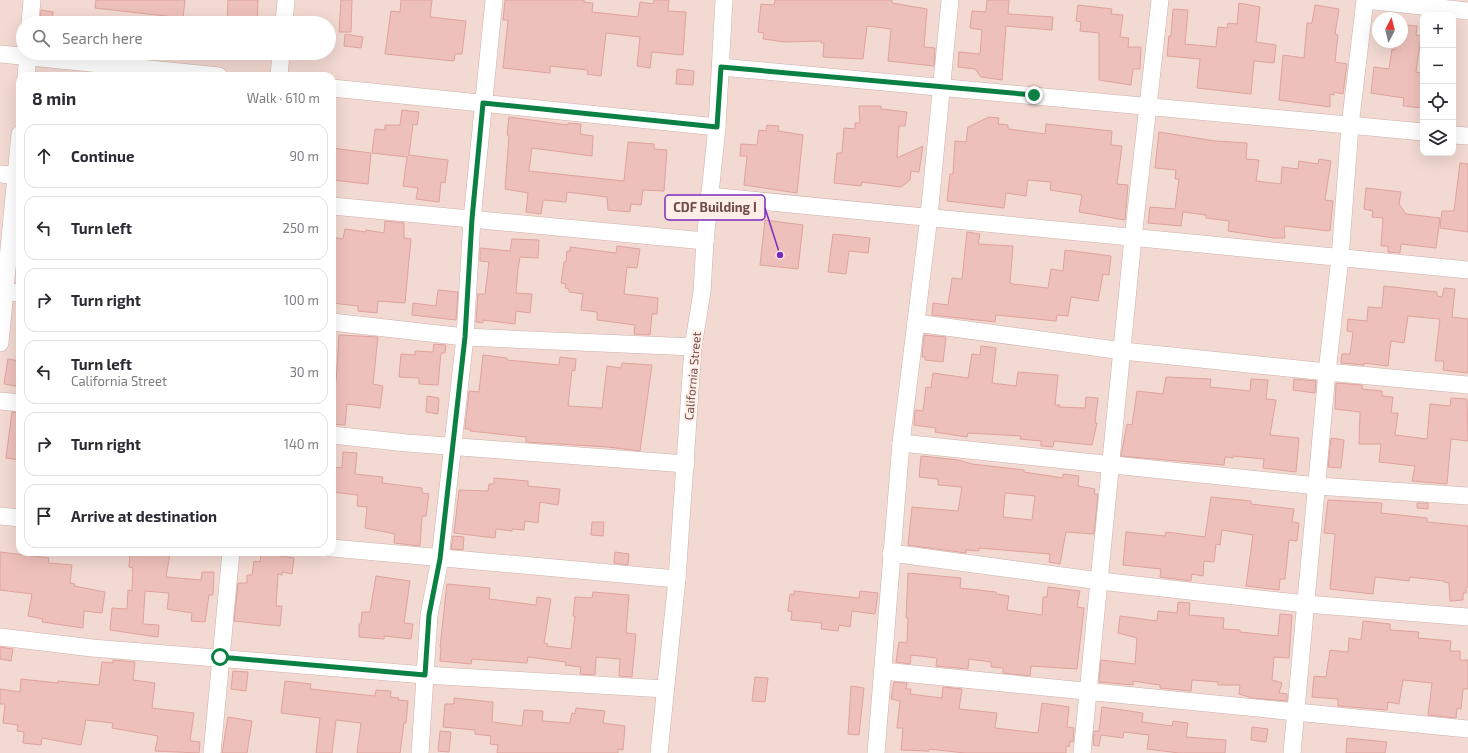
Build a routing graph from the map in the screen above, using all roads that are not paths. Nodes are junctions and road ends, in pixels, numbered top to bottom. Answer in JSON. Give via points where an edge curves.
{"nodes":[{"id":1,"x":32,"y":0,"type":"edge"},
{"id":2,"x":286,"y":0,"type":"edge"},
{"id":3,"x":494,"y":0,"type":"edge"},
{"id":4,"x":724,"y":0,"type":"edge"},
{"id":5,"x":950,"y":0,"type":"edge"},
{"id":6,"x":1160,"y":0,"type":"edge"},
{"id":7,"x":1468,"y":11,"type":"edge"},
{"id":8,"x":31,"y":16,"type":"edge"},
{"id":9,"x":285,"y":16,"type":"edge"},
{"id":10,"x":0,"y":54,"type":"edge"},
{"id":11,"x":16,"y":55,"type":"edge"},
{"id":12,"x":28,"y":60,"type":"edge"},
{"id":13,"x":74,"y":60,"type":"edge"},
{"id":14,"x":280,"y":60,"type":"edge"},
{"id":15,"x":721,"y":67,"type":"junction"},
{"id":16,"x":26,"y":72,"type":"edge"},
{"id":17,"x":183,"y":72,"type":"edge"},
{"id":18,"x":279,"y":72,"type":"edge"},
{"id":19,"x":336,"y":88,"type":"edge"},
{"id":20,"x":943,"y":88,"type":"junction"},
{"id":21,"x":483,"y":103,"type":"junction"},
{"id":22,"x":1148,"y":106,"type":"junction"},
{"id":23,"x":1350,"y":126,"type":"junction"},
{"id":24,"x":717,"y":127,"type":"junction"},
{"id":25,"x":1420,"y":132,"type":"edge"},
{"id":26,"x":1456,"y":135,"type":"edge"},
{"id":27,"x":1468,"y":136,"type":"edge"},
{"id":28,"x":16,"y":155,"type":"edge"},
{"id":29,"x":12,"y":176,"type":"edge"},
{"id":30,"x":709,"y":196,"type":"junction"},
{"id":31,"x":336,"y":206,"type":"edge"},
{"id":32,"x":928,"y":216,"type":"junction"},
{"id":33,"x":472,"y":219,"type":"junction"},
{"id":34,"x":1134,"y":238,"type":"junction"},
{"id":35,"x":705,"y":241,"type":"junction"},
{"id":36,"x":1340,"y":258,"type":"junction"},
{"id":37,"x":1468,"y":270,"type":"edge"},
{"id":38,"x":9,"y":292,"type":"edge"},
{"id":39,"x":336,"y":322,"type":"edge"},
{"id":40,"x":916,"y":323,"type":"junction"},
{"id":41,"x":465,"y":337,"type":"junction"},
{"id":42,"x":0,"y":343,"type":"edge"},
{"id":43,"x":693,"y":347,"type":"junction"},
{"id":44,"x":1123,"y":351,"type":"junction"},
{"id":45,"x":1327,"y":372,"type":"junction"},
{"id":46,"x":1468,"y":385,"type":"edge"},
{"id":47,"x":0,"y":401,"type":"edge"},
{"id":48,"x":16,"y":403,"type":"edge"},
{"id":49,"x":336,"y":435,"type":"edge"},
{"id":50,"x":901,"y":443,"type":"junction"},
{"id":51,"x":452,"y":445,"type":"junction"},
{"id":52,"x":686,"y":464,"type":"junction"},
{"id":53,"x":1112,"y":464,"type":"junction"},
{"id":54,"x":1317,"y":486,"type":"junction"},
{"id":55,"x":1468,"y":496,"type":"edge"},
{"id":56,"x":0,"y":516,"type":"edge"},
{"id":57,"x":16,"y":518,"type":"edge"},
{"id":58,"x":336,"y":548,"type":"edge"},
{"id":59,"x":891,"y":553,"type":"junction"},
{"id":60,"x":231,"y":556,"type":"edge"},
{"id":61,"x":440,"y":559,"type":"junction"},
{"id":62,"x":677,"y":579,"type":"junction"},
{"id":63,"x":1100,"y":581,"type":"junction"},
{"id":64,"x":1306,"y":604,"type":"junction"},
{"id":65,"x":1468,"y":617,"type":"edge"},
{"id":66,"x":0,"y":637,"type":"edge"},
{"id":67,"x":220,"y":657,"type":"junction"},
{"id":68,"x":883,"y":671,"type":"junction"},
{"id":69,"x":425,"y":675,"type":"junction"},
{"id":70,"x":665,"y":689,"type":"junction"},
{"id":71,"x":1088,"y":690,"type":"junction"},
{"id":72,"x":1296,"y":713,"type":"junction"},
{"id":73,"x":1468,"y":729,"type":"edge"},
{"id":74,"x":212,"y":753,"type":"edge"},
{"id":75,"x":420,"y":753,"type":"edge"},
{"id":76,"x":659,"y":753,"type":"edge"},
{"id":77,"x":876,"y":753,"type":"edge"},
{"id":78,"x":1082,"y":753,"type":"edge"},
{"id":79,"x":1292,"y":753,"type":"edge"}],
"edges":[{"from":1,"to":8,"type":"street"},
{"from":2,"to":9,"type":"street"},
{"from":3,"to":21,"type":"street"},
{"from":4,"to":15,"type":"street","name":"California Street"},
{"from":5,"to":20,"type":"street"},
{"from":6,"to":22,"type":"street"},
{"from":7,"to":23,"type":"street","via":[[1365,0]]},
{"from":10,"to":11,"type":"street"},
{"from":12,"to":16,"type":"street"},
{"from":13,"to":17,"type":"street"},
{"from":14,"to":18,"type":"street"},
{"from":15,"to":20,"type":"street"},
{"from":15,"to":24,"type":"street","name":"California Street"},
{"from":19,"to":21,"type":"street"},
{"from":20,"to":22,"type":"street"},
{"from":20,"to":32,"type":"street"},
{"from":21,"to":24,"type":"street"},
{"from":21,"to":33,"type":"street"},
{"from":22,"to":23,"type":"street"},
{"from":22,"to":34,"type":"street"},
{"from":23,"to":25,"type":"street"},
{"from":23,"to":36,"type":"street"},
{"from":24,"to":30,"type":"street","name":"California Street"},
{"from":26,"to":27,"type":"street"},
{"from":28,"to":29,"type":"street"},
{"from":29,"to":38,"type":"street"},
{"from":30,"to":32,"type":"street"},
{"from":30,"to":35,"type":"street","name":"California Street"},
{"from":31,"to":33,"type":"street"},
{"from":32,"to":34,"type":"street"},
{"from":32,"to":40,"type":"street"},
{"from":33,"to":35,"type":"street"},
{"from":33,"to":41,"type":"street"},
{"from":34,"to":36,"type":"street"},
{"from":34,"to":44,"type":"street"},
{"from":35,"to":43,"type":"street","name":"California Street","via":[[702,292]]},
{"from":36,"to":37,"type":"street"},
{"from":36,"to":45,"type":"street"},
{"from":38,"to":42,"type":"street"},
{"from":39,"to":41,"type":"street"},
{"from":40,"to":44,"type":"street"},
{"from":40,"to":50,"type":"street"},
{"from":41,"to":43,"type":"street"},
{"from":41,"to":51,"type":"street"},
{"from":43,"to":52,"type":"street","name":"California Street"},
{"from":44,"to":45,"type":"street"},
{"from":44,"to":53,"type":"street"},
{"from":45,"to":46,"type":"street"},
{"from":45,"to":54,"type":"street"},
{"from":47,"to":48,"type":"street"},
{"from":49,"to":51,"type":"street","via":[[407,444]]},
{"from":50,"to":53,"type":"street"},
{"from":50,"to":59,"type":"street"},
{"from":51,"to":52,"type":"street"},
{"from":51,"to":61,"type":"street"},
{"from":52,"to":62,"type":"street","name":"California Street"},
{"from":53,"to":54,"type":"street"},
{"from":53,"to":63,"type":"street"},
{"from":54,"to":55,"type":"street"},
{"from":54,"to":64,"type":"street"},
{"from":56,"to":57,"type":"street"},
{"from":58,"to":61,"type":"street"},
{"from":59,"to":63,"type":"street"},
{"from":59,"to":68,"type":"street"},
{"from":60,"to":67,"type":"street"},
{"from":61,"to":62,"type":"street"},
{"from":61,"to":69,"type":"street","via":[[429,615]]},
{"from":62,"to":70,"type":"street","name":"California Street"},
{"from":63,"to":64,"type":"street"},
{"from":63,"to":71,"type":"street"},
{"from":64,"to":65,"type":"street"},
{"from":64,"to":72,"type":"street"},
{"from":66,"to":67,"type":"street","via":[[92,648]]},
{"from":67,"to":69,"type":"street"},
{"from":67,"to":74,"type":"street"},
{"from":68,"to":71,"type":"street"},
{"from":68,"to":77,"type":"street"},
{"from":69,"to":70,"type":"street"},
{"from":69,"to":75,"type":"street"},
{"from":70,"to":76,"type":"street","name":"California Street"},
{"from":71,"to":72,"type":"street"},
{"from":71,"to":78,"type":"street"},
{"from":72,"to":73,"type":"street"},
{"from":72,"to":79,"type":"street"}]}
